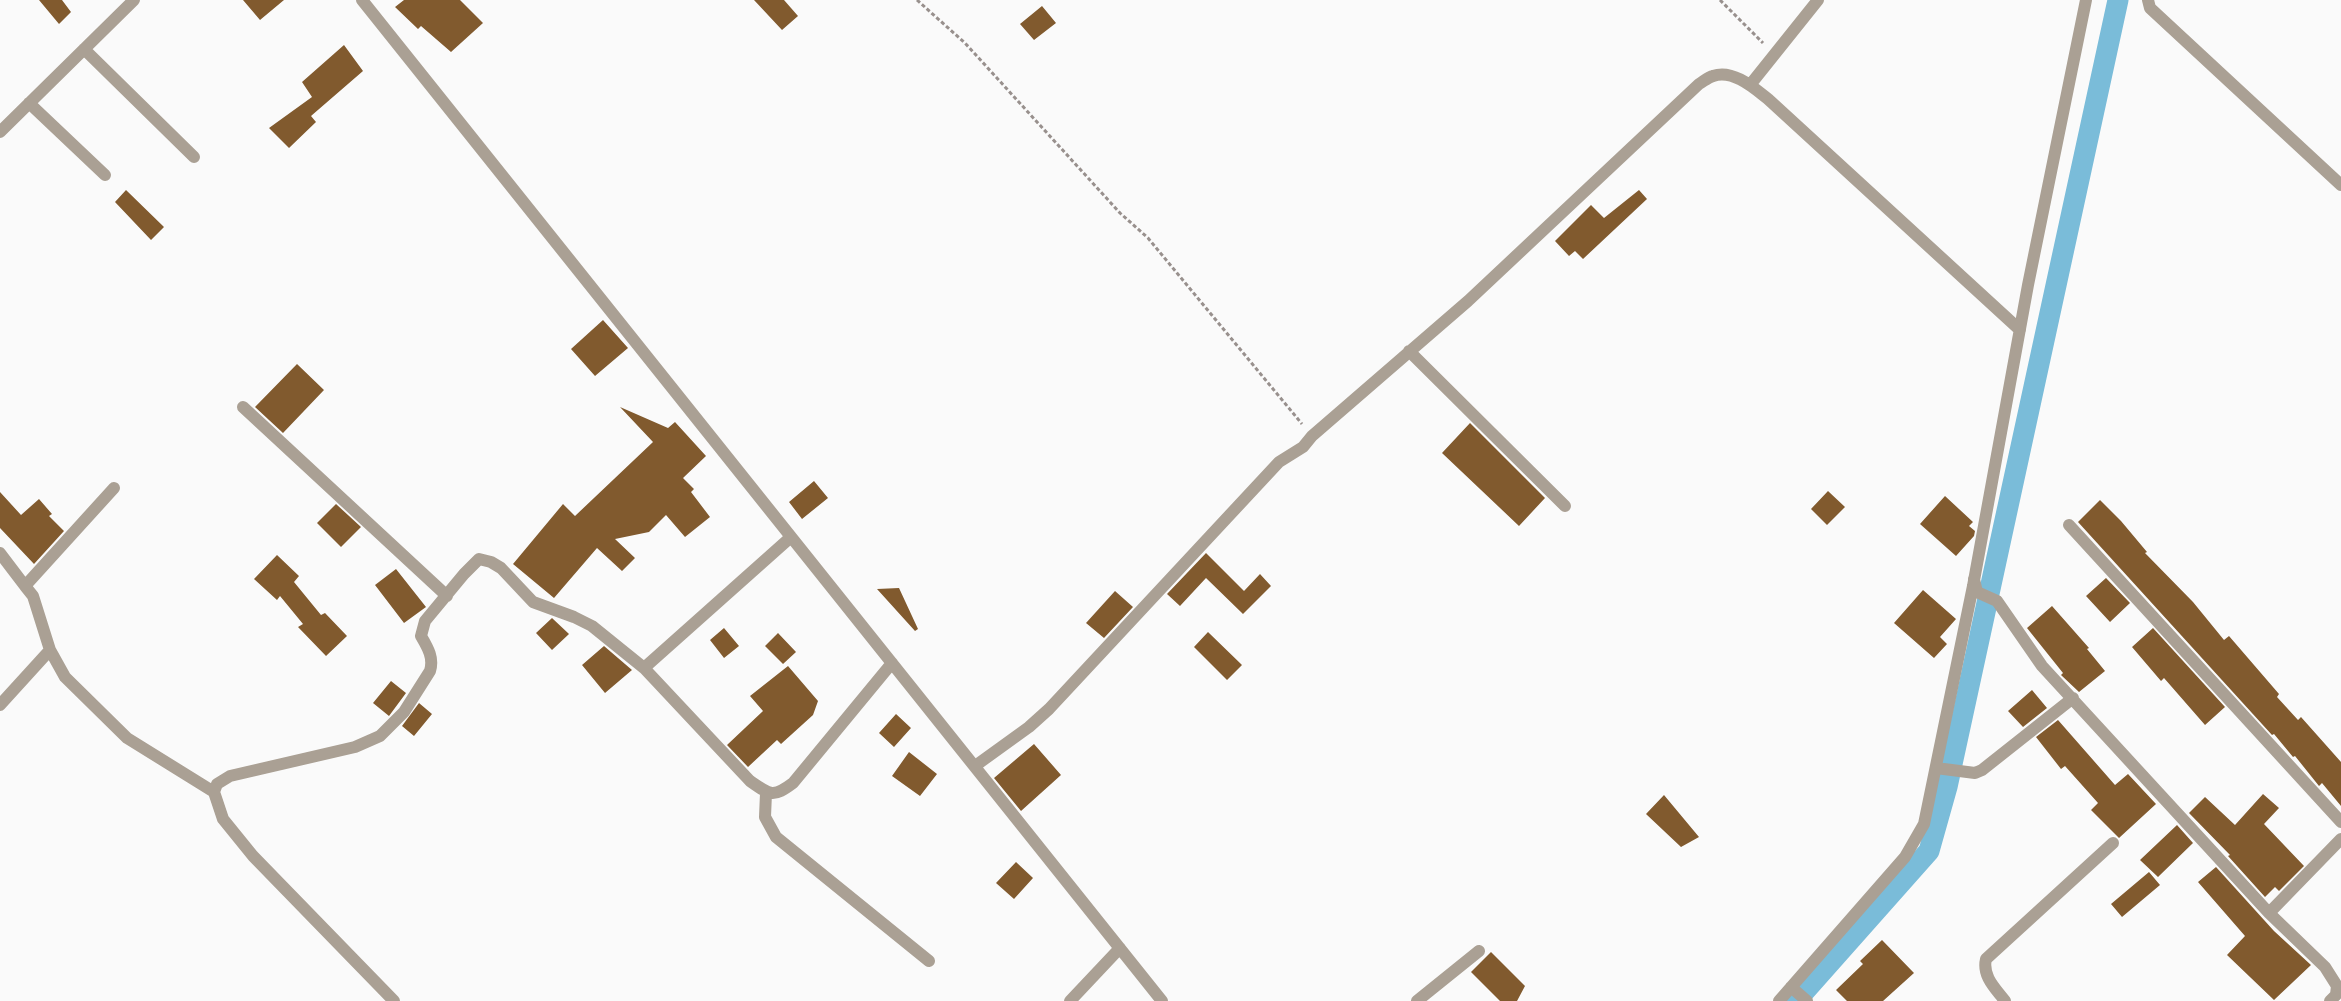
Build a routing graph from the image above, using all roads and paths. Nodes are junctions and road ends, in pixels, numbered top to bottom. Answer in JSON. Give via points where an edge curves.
{"nodes":[{"id":1,"x":134,"y":0,"type":"edge"},
{"id":2,"x":362,"y":0,"type":"edge"},
{"id":3,"x":917,"y":0,"type":"edge"},
{"id":4,"x":1720,"y":0,"type":"edge"},
{"id":5,"x":1818,"y":0,"type":"edge"},
{"id":6,"x":2086,"y":0,"type":"edge"},
{"id":7,"x":2148,"y":0,"type":"edge"},
{"id":8,"x":84,"y":49,"type":"junction"},
{"id":9,"x":1774,"y":54,"type":"junction"},
{"id":10,"x":1750,"y":85,"type":"junction"},
{"id":11,"x":29,"y":103,"type":"junction"},
{"id":12,"x":0,"y":132,"type":"edge"},
{"id":13,"x":194,"y":157,"type":"dead end"},
{"id":14,"x":105,"y":175,"type":"dead end"},
{"id":15,"x":2341,"y":184,"type":"edge"},
{"id":16,"x":2020,"y":330,"type":"junction"},
{"id":17,"x":1409,"y":351,"type":"junction"},
{"id":18,"x":244,"y":407,"type":"dead end"},
{"id":19,"x":1312,"y":436,"type":"junction"},
{"id":20,"x":114,"y":488,"type":"dead end"},
{"id":21,"x":1565,"y":506,"type":"dead end"},
{"id":22,"x":2069,"y":525,"type":"dead end"},
{"id":23,"x":791,"y":536,"type":"junction"},
{"id":24,"x":0,"y":553,"type":"edge"},
{"id":25,"x":1974,"y":579,"type":"junction"},
{"id":26,"x":25,"y":586,"type":"junction"},
{"id":27,"x":447,"y":596,"type":"junction"},
{"id":28,"x":50,"y":650,"type":"junction"},
{"id":29,"x":892,"y":663,"type":"junction"},
{"id":30,"x":644,"y":668,"type":"junction"},
{"id":31,"x":2072,"y":698,"type":"junction"},
{"id":32,"x":0,"y":705,"type":"edge"},
{"id":33,"x":975,"y":766,"type":"junction"},
{"id":34,"x":1945,"y":769,"type":"junction"},
{"id":35,"x":214,"y":792,"type":"junction"},
{"id":36,"x":766,"y":792,"type":"junction"},
{"id":37,"x":2341,"y":822,"type":"edge"},
{"id":38,"x":2341,"y":839,"type":"edge"},
{"id":39,"x":2113,"y":843,"type":"dead end"},
{"id":40,"x":2269,"y":913,"type":"junction"},
{"id":41,"x":1120,"y":948,"type":"junction"},
{"id":42,"x":1478,"y":951,"type":"dead end"},
{"id":43,"x":929,"y":961,"type":"dead end"},
{"id":44,"x":2339,"y":984,"type":"edge"},
{"id":45,"x":1794,"y":989,"type":"junction"},
{"id":46,"x":394,"y":1001,"type":"edge"},
{"id":47,"x":1070,"y":1001,"type":"edge"},
{"id":48,"x":1162,"y":1001,"type":"edge"},
{"id":49,"x":1417,"y":1001,"type":"edge"},
{"id":50,"x":1779,"y":1001,"type":"edge"},
{"id":51,"x":1807,"y":1001,"type":"edge"},
{"id":52,"x":2004,"y":1001,"type":"edge"},
{"id":53,"x":2330,"y":1001,"type":"edge"}],
"edges":[{"from":1,"to":8,"type":"street"},
{"from":2,"to":23,"type":"street"},
{"from":3,"to":19,"type":"path","via":[[965,43],[1120,213],[1148,238]]},
{"from":4,"to":9,"type":"path"},
{"from":5,"to":9,"type":"street"},
{"from":6,"to":16,"type":"street"},
{"from":7,"to":15,"type":"street","via":[[2150,8]]},
{"from":8,"to":11,"type":"street"},
{"from":8,"to":13,"type":"street"},
{"from":9,"to":10,"type":"street"},
{"from":10,"to":16,"type":"street"},
{"from":10,"to":17,"type":"street","via":[[1723,75],[1712,76],[1699,84],[1468,301]]},
{"from":11,"to":12,"type":"street"},
{"from":11,"to":14,"type":"street"},
{"from":16,"to":25,"type":"street"},
{"from":17,"to":19,"type":"street"},
{"from":17,"to":21,"type":"street"},
{"from":18,"to":27,"type":"street"},
{"from":19,"to":33,"type":"street","via":[[1261,480],[1049,708],[1029,727]]},
{"from":20,"to":26,"type":"street"},
{"from":22,"to":37,"type":"street"},
{"from":23,"to":29,"type":"street"},
{"from":23,"to":30,"type":"street"},
{"from":24,"to":26,"type":"street"},
{"from":25,"to":31,"type":"street","via":[[1977,592],[1997,601],[2042,666]]},
{"from":25,"to":34,"type":"street"},
{"from":26,"to":28,"type":"street","via":[[33,596]]},
{"from":27,"to":30,"type":"street","via":[[479,559],[491,562],[508,574],[533,602],[592,626]]},
{"from":27,"to":35,"type":"street","via":[[425,620],[422,628],[421,636],[432,663],[430,671],[404,712],[380,736],[355,747],[230,776],[217,784]]},
{"from":28,"to":32,"type":"street"},
{"from":28,"to":35,"type":"street","via":[[66,677],[127,738]]},
{"from":29,"to":33,"type":"street"},
{"from":29,"to":36,"type":"street","via":[[793,783],[779,793]]},
{"from":30,"to":36,"type":"street","via":[[750,781]]},
{"from":31,"to":34,"type":"street","via":[[1989,766],[1975,773]]},
{"from":31,"to":40,"type":"street"},
{"from":33,"to":41,"type":"street"},
{"from":34,"to":45,"type":"street","via":[[1924,824],[1905,857]]},
{"from":35,"to":46,"type":"street","via":[[223,818],[253,856]]},
{"from":36,"to":43,"type":"street","via":[[766,817],[776,837]]},
{"from":38,"to":40,"type":"street"},
{"from":39,"to":52,"type":"street","via":[[1986,959],[1986,975]]},
{"from":40,"to":44,"type":"street"},
{"from":41,"to":47,"type":"street"},
{"from":41,"to":48,"type":"street"},
{"from":42,"to":49,"type":"street"},
{"from":44,"to":53,"type":"street"},
{"from":45,"to":50,"type":"street"},
{"from":45,"to":51,"type":"street"}]}
